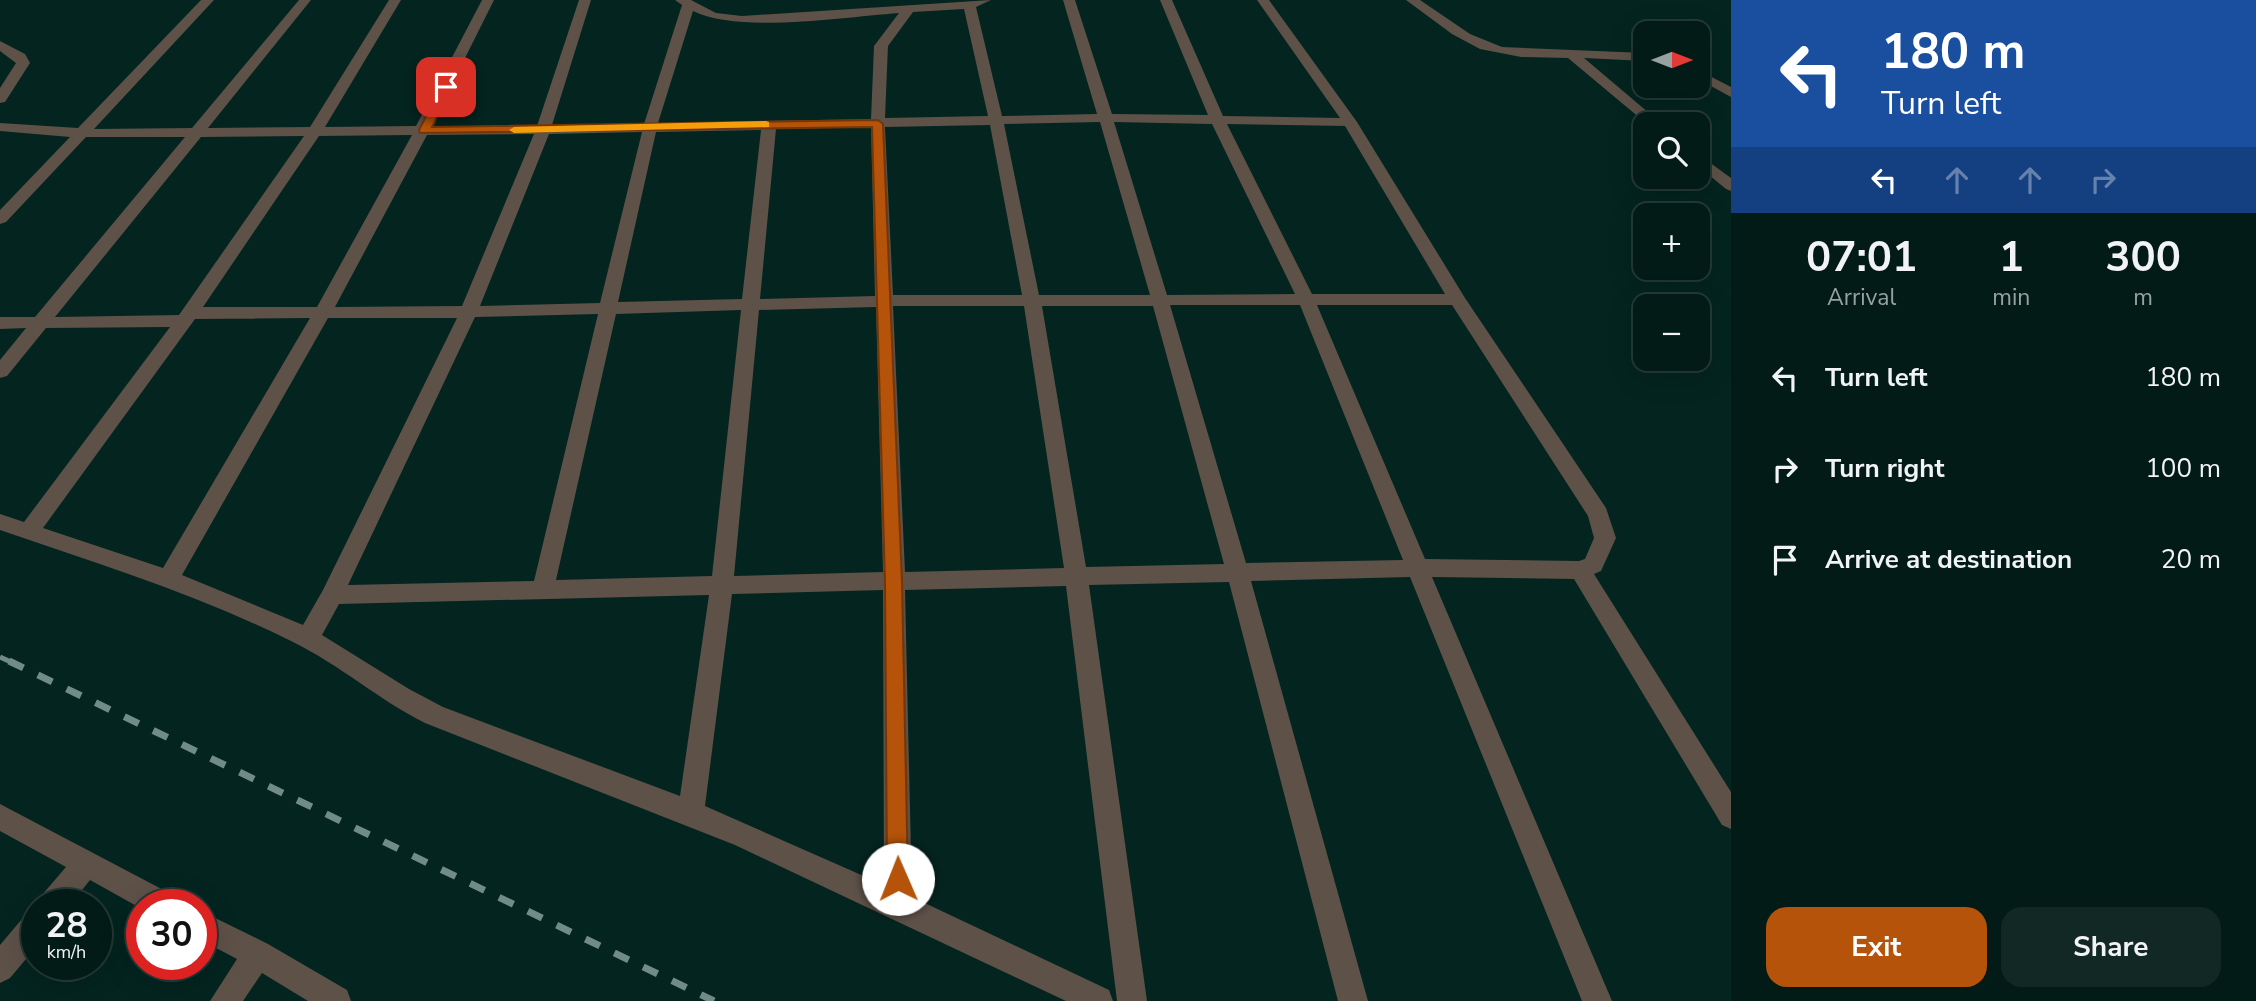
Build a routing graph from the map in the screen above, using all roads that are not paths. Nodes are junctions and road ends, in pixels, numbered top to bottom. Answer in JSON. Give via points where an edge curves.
{"nodes":[{"id":1,"x":208,"y":0,"type":"edge"},
{"id":2,"x":305,"y":0,"type":"edge"},
{"id":3,"x":395,"y":0,"type":"edge"},
{"id":4,"x":488,"y":0,"type":"edge"},
{"id":5,"x":585,"y":0,"type":"edge"},
{"id":6,"x":1069,"y":0,"type":"edge"},
{"id":7,"x":1166,"y":0,"type":"edge"},
{"id":8,"x":1263,"y":0,"type":"edge"},
{"id":9,"x":1412,"y":0,"type":"edge"},
{"id":10,"x":685,"y":2,"type":"edge"},
{"id":11,"x":977,"y":3,"type":"edge"},
{"id":12,"x":909,"y":9,"type":"junction"},
{"id":13,"x":0,"y":45,"type":"edge"},
{"id":14,"x":1569,"y":53,"type":"junction"},
{"id":15,"x":1633,"y":56,"type":"edge"},
{"id":16,"x":1710,"y":71,"type":"edge"},
{"id":17,"x":1731,"y":75,"type":"edge"},
{"id":18,"x":1710,"y":81,"type":"edge"},
{"id":19,"x":1731,"y":93,"type":"edge"},
{"id":20,"x":0,"y":99,"type":"edge"},
{"id":21,"x":1640,"y":112,"type":"edge"},
{"id":22,"x":1106,"y":118,"type":"junction"},
{"id":23,"x":998,"y":120,"type":"junction"},
{"id":24,"x":1218,"y":121,"type":"junction"},
{"id":25,"x":1350,"y":122,"type":"junction"},
{"id":26,"x":769,"y":124,"type":"junction"},
{"id":27,"x":878,"y":124,"type":"junction"},
{"id":28,"x":0,"y":127,"type":"edge"},
{"id":29,"x":650,"y":127,"type":"junction"},
{"id":30,"x":424,"y":130,"type":"junction"},
{"id":31,"x":543,"y":130,"type":"junction"},
{"id":32,"x":315,"y":131,"type":"junction"},
{"id":33,"x":197,"y":132,"type":"junction"},
{"id":34,"x":82,"y":133,"type":"junction"},
{"id":35,"x":1710,"y":169,"type":"edge"},
{"id":36,"x":1731,"y":186,"type":"edge"},
{"id":37,"x":0,"y":219,"type":"edge"},
{"id":38,"x":1305,"y":297,"type":"junction"},
{"id":39,"x":1457,"y":299,"type":"junction"},
{"id":40,"x":1031,"y":300,"type":"junction"},
{"id":41,"x":883,"y":301,"type":"junction"},
{"id":42,"x":1162,"y":301,"type":"junction"},
{"id":43,"x":750,"y":303,"type":"junction"},
{"id":44,"x":608,"y":308,"type":"junction"},
{"id":45,"x":325,"y":312,"type":"junction"},
{"id":46,"x":469,"y":312,"type":"junction"},
{"id":47,"x":187,"y":317,"type":"junction"},
{"id":48,"x":0,"y":323,"type":"edge"},
{"id":49,"x":41,"y":323,"type":"junction"},
{"id":50,"x":0,"y":372,"type":"edge"},
{"id":51,"x":0,"y":523,"type":"edge"},
{"id":52,"x":28,"y":532,"type":"junction"},
{"id":53,"x":1418,"y":568,"type":"junction"},
{"id":54,"x":1580,"y":570,"type":"junction"},
{"id":55,"x":1239,"y":573,"type":"junction"},
{"id":56,"x":1077,"y":575,"type":"junction"},
{"id":57,"x":169,"y":578,"type":"junction"},
{"id":58,"x":894,"y":582,"type":"junction"},
{"id":59,"x":722,"y":584,"type":"junction"},
{"id":60,"x":543,"y":589,"type":"junction"},
{"id":61,"x":332,"y":595,"type":"junction"},
{"id":62,"x":308,"y":638,"type":"junction"},
{"id":63,"x":691,"y":814,"type":"junction"},
{"id":64,"x":1731,"y":816,"type":"edge"},
{"id":65,"x":0,"y":817,"type":"edge"},
{"id":66,"x":86,"y":864,"type":"junction"},
{"id":67,"x":65,"y":889,"type":"edge"},
{"id":68,"x":133,"y":889,"type":"edge"},
{"id":69,"x":898,"y":906,"type":"junction"},
{"id":70,"x":217,"y":933,"type":"edge"},
{"id":71,"x":21,"y":942,"type":"edge"},
{"id":72,"x":258,"y":954,"type":"junction"},
{"id":73,"x":0,"y":968,"type":"edge"},
{"id":74,"x":225,"y":1001,"type":"edge"},
{"id":75,"x":336,"y":1001,"type":"edge"},
{"id":76,"x":1098,"y":1001,"type":"edge"},
{"id":77,"x":1132,"y":1001,"type":"edge"},
{"id":78,"x":1353,"y":1001,"type":"edge"},
{"id":79,"x":1597,"y":1001,"type":"edge"}],
"edges":[{"from":1,"to":34,"type":"street"},
{"from":2,"to":33,"type":"street"},
{"from":3,"to":32,"type":"street"},
{"from":4,"to":30,"type":"street"},
{"from":5,"to":31,"type":"street"},
{"from":6,"to":22,"type":"street"},
{"from":7,"to":24,"type":"street"},
{"from":8,"to":25,"type":"street"},
{"from":9,"to":14,"type":"street","via":[[1470,40],[1488,47]]},
{"from":10,"to":12,"type":"street","via":[[726,19]]},
{"from":10,"to":29,"type":"street"},
{"from":11,"to":12,"type":"street"},
{"from":11,"to":23,"type":"street"},
{"from":12,"to":27,"type":"street","via":[[881,46]]},
{"from":13,"to":20,"type":"street","via":[[23,63]]},
{"from":14,"to":15,"type":"street"},
{"from":14,"to":21,"type":"street"},
{"from":16,"to":17,"type":"street"},
{"from":18,"to":19,"type":"street"},
{"from":22,"to":23,"type":"street"},
{"from":22,"to":24,"type":"street"},
{"from":22,"to":42,"type":"street"},
{"from":23,"to":27,"type":"street"},
{"from":23,"to":40,"type":"street"},
{"from":24,"to":25,"type":"street"},
{"from":24,"to":38,"type":"street"},
{"from":25,"to":39,"type":"street"},
{"from":26,"to":27,"type":"street"},
{"from":26,"to":29,"type":"street"},
{"from":26,"to":43,"type":"street"},
{"from":27,"to":41,"type":"street"},
{"from":28,"to":34,"type":"street"},
{"from":29,"to":31,"type":"street"},
{"from":29,"to":44,"type":"street"},
{"from":30,"to":31,"type":"street"},
{"from":30,"to":32,"type":"street"},
{"from":30,"to":45,"type":"street"},
{"from":31,"to":46,"type":"street"},
{"from":32,"to":33,"type":"street"},
{"from":32,"to":47,"type":"street"},
{"from":33,"to":34,"type":"street"},
{"from":33,"to":49,"type":"street"},
{"from":34,"to":37,"type":"street"},
{"from":35,"to":36,"type":"street"},
{"from":38,"to":39,"type":"street"},
{"from":38,"to":42,"type":"street"},
{"from":38,"to":53,"type":"street"},
{"from":39,"to":54,"type":"street","via":[[1598,514],[1605,538],[1593,565]]},
{"from":40,"to":41,"type":"street"},
{"from":40,"to":42,"type":"street"},
{"from":40,"to":56,"type":"street"},
{"from":41,"to":43,"type":"street"},
{"from":41,"to":58,"type":"street"},
{"from":42,"to":55,"type":"street"},
{"from":43,"to":44,"type":"street"},
{"from":43,"to":59,"type":"street"},
{"from":44,"to":46,"type":"street"},
{"from":44,"to":60,"type":"street"},
{"from":45,"to":46,"type":"street"},
{"from":45,"to":47,"type":"street"},
{"from":45,"to":57,"type":"street"},
{"from":46,"to":61,"type":"street"},
{"from":47,"to":49,"type":"street"},
{"from":47,"to":52,"type":"street"},
{"from":48,"to":49,"type":"street"},
{"from":49,"to":50,"type":"street"},
{"from":51,"to":52,"type":"street"},
{"from":52,"to":57,"type":"street"},
{"from":53,"to":54,"type":"street"},
{"from":53,"to":55,"type":"street"},
{"from":53,"to":79,"type":"street"},
{"from":54,"to":64,"type":"street"},
{"from":55,"to":56,"type":"street"},
{"from":55,"to":78,"type":"street"},
{"from":56,"to":58,"type":"street"},
{"from":56,"to":77,"type":"street"},
{"from":57,"to":62,"type":"street"},
{"from":58,"to":59,"type":"street"},
{"from":58,"to":69,"type":"street"},
{"from":59,"to":60,"type":"street"},
{"from":59,"to":63,"type":"street"},
{"from":60,"to":61,"type":"street"},
{"from":61,"to":62,"type":"street"},
{"from":62,"to":63,"type":"street","via":[[379,686],[430,713],[508,747]]},
{"from":63,"to":69,"type":"street"},
{"from":65,"to":66,"type":"street"},
{"from":66,"to":67,"type":"street"},
{"from":66,"to":68,"type":"street"},
{"from":69,"to":76,"type":"street"},
{"from":70,"to":72,"type":"street"},
{"from":71,"to":73,"type":"street"},
{"from":72,"to":74,"type":"street"},
{"from":72,"to":75,"type":"street"}]}
